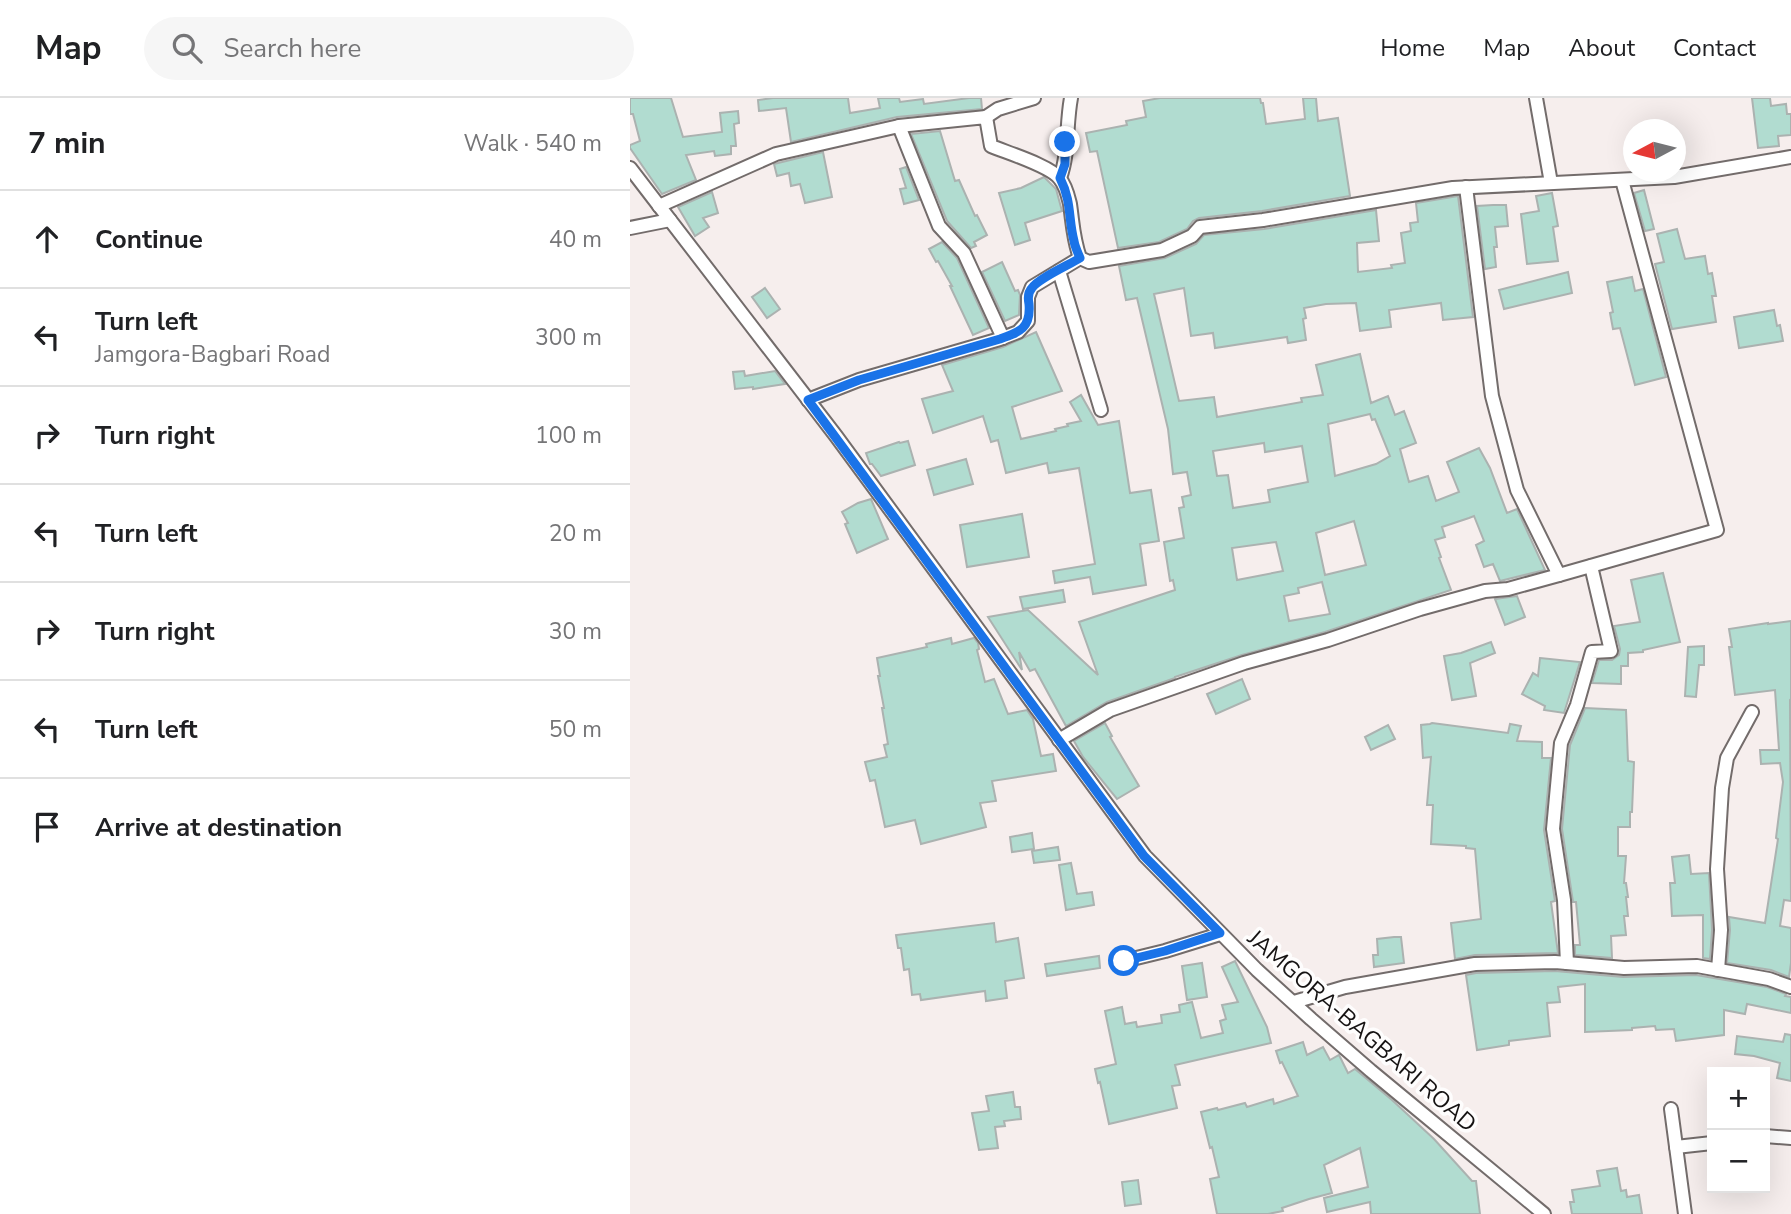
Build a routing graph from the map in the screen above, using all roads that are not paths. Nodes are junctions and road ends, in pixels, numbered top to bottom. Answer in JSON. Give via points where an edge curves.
{"nodes":[{"id":1,"x":1034,"y":98,"type":"edge"},
{"id":2,"x":1071,"y":98,"type":"edge"},
{"id":3,"x":1536,"y":98,"type":"edge"},
{"id":4,"x":986,"y":117,"type":"junction"},
{"id":5,"x":899,"y":127,"type":"junction"},
{"id":6,"x":1791,"y":157,"type":"edge"},
{"id":7,"x":632,"y":173,"type":"edge"},
{"id":8,"x":1060,"y":178,"type":"junction"},
{"id":9,"x":1622,"y":180,"type":"junction"},
{"id":10,"x":1551,"y":183,"type":"junction"},
{"id":11,"x":1466,"y":187,"type":"junction"},
{"id":12,"x":659,"y":206,"type":"junction"},
{"id":13,"x":670,"y":220,"type":"junction"},
{"id":14,"x":630,"y":228,"type":"edge"},
{"id":15,"x":1080,"y":258,"type":"junction"},
{"id":16,"x":1059,"y":271,"type":"junction"},
{"id":17,"x":1003,"y":338,"type":"junction"},
{"id":18,"x":808,"y":400,"type":"junction"},
{"id":19,"x":1101,"y":410,"type":"dead end"},
{"id":20,"x":1591,"y":566,"type":"junction"},
{"id":21,"x":1559,"y":575,"type":"junction"},
{"id":22,"x":1752,"y":712,"type":"dead end"},
{"id":23,"x":1059,"y":740,"type":"junction"},
{"id":24,"x":1220,"y":933,"type":"junction"},
{"id":25,"x":1124,"y":961,"type":"dead end"},
{"id":26,"x":1567,"y":963,"type":"junction"},
{"id":27,"x":1718,"y":970,"type":"junction"},
{"id":28,"x":1791,"y":987,"type":"edge"},
{"id":29,"x":1293,"y":1002,"type":"junction"},
{"id":30,"x":1671,"y":1109,"type":"dead end"},
{"id":31,"x":1770,"y":1136,"type":"edge"},
{"id":32,"x":1791,"y":1138,"type":"edge"},
{"id":33,"x":1707,"y":1144,"type":"edge"},
{"id":34,"x":1676,"y":1147,"type":"junction"},
{"id":35,"x":1544,"y":1214,"type":"edge"},
{"id":36,"x":1685,"y":1214,"type":"edge"}],
"edges":[{"from":1,"to":4,"type":"street","via":[[998,108]]},
{"from":2,"to":8,"type":"street"},
{"from":3,"to":10,"type":"street"},
{"from":4,"to":5,"type":"street"},
{"from":4,"to":8,"type":"street","via":[[991,146]]},
{"from":5,"to":12,"type":"street","via":[[776,154]]},
{"from":5,"to":17,"type":"street","via":[[939,226],[964,253]]},
{"from":6,"to":9,"type":"street","via":[[1674,177]]},
{"from":7,"to":12,"type":"street","name":"JAMGORA-BAGBARI ROAD"},
{"from":8,"to":15,"type":"street","via":[[1067,191]]},
{"from":9,"to":10,"type":"street"},
{"from":9,"to":20,"type":"street","via":[[1717,530]]},
{"from":10,"to":11,"type":"street"},
{"from":11,"to":15,"type":"street","via":[[1200,227],[1192,236],[1162,250],[1089,262]]},
{"from":11,"to":21,"type":"street","via":[[1492,396],[1517,490]]},
{"from":12,"to":13,"type":"street","name":"JAMGORA-BAGBARI ROAD"},
{"from":13,"to":14,"type":"street"},
{"from":13,"to":18,"type":"street","name":"JAMGORA-BAGBARI ROAD"},
{"from":15,"to":16,"type":"street"},
{"from":16,"to":17,"type":"street","via":[[1032,287],[1028,321]]},
{"from":16,"to":19,"type":"street"},
{"from":17,"to":18,"type":"street","via":[[859,380]]},
{"from":18,"to":23,"type":"street","name":"JAMGORA-BAGBARI ROAD"},
{"from":20,"to":21,"type":"street"},
{"from":20,"to":26,"type":"street","via":[[1611,651],[1592,652],[1561,743],[1553,829],[1564,900]]},
{"from":21,"to":23,"type":"street","via":[[1420,609],[1244,663],[1110,710]]},
{"from":22,"to":27,"type":"street","via":[[1727,758],[1722,788]]},
{"from":23,"to":24,"type":"street","name":"JAMGORA-BAGBARI ROAD","via":[[1144,856]]},
{"from":24,"to":25,"type":"street"},
{"from":24,"to":29,"type":"street","name":"JAMGORA-BAGBARI ROAD"},
{"from":26,"to":27,"type":"street"},
{"from":26,"to":29,"type":"street","via":[[1475,964],[1345,986]]},
{"from":27,"to":28,"type":"street"},
{"from":29,"to":35,"type":"street","name":"JAMGORA-BAGBARI ROAD"},
{"from":30,"to":34,"type":"street"},
{"from":31,"to":32,"type":"street"},
{"from":33,"to":34,"type":"street"},
{"from":34,"to":36,"type":"street"}]}
